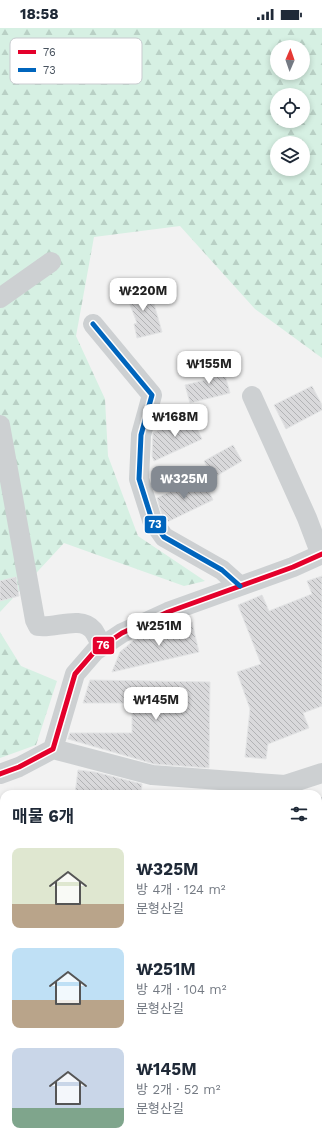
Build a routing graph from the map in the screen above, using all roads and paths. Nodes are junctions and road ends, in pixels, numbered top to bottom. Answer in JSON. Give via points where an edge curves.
{"nodes":[{"id":1,"x":51,"y":262,"type":"dead end"},
{"id":2,"x":0,"y":298,"type":"edge"},
{"id":3,"x":93,"y":324,"type":"dead end"},
{"id":4,"x":252,"y":396,"type":"dead end"},
{"id":5,"x":0,"y":425,"type":"edge"},
{"id":6,"x":6,"y":493,"type":"edge"},
{"id":7,"x":322,"y":554,"type":"edge"},
{"id":8,"x":240,"y":586,"type":"junction"},
{"id":9,"x":102,"y":646,"type":"junction"},
{"id":10,"x":53,"y":749,"type":"junction"},
{"id":11,"x":322,"y":773,"type":"edge"},
{"id":12,"x":0,"y":774,"type":"edge"}],
"edges":[{"from":1,"to":2,"type":"street"},
{"from":3,"to":8,"type":"street","via":[[152,395],[146,409],[141,435],[139,479],[152,520],[164,537],[222,570]]},
{"from":4,"to":7,"type":"street"},
{"from":5,"to":6,"type":"street"},
{"from":6,"to":9,"type":"street","via":[[38,626],[85,624],[92,629]]},
{"from":7,"to":8,"type":"street"},
{"from":8,"to":9,"type":"street","via":[[168,612],[122,633]]},
{"from":9,"to":10,"type":"street","via":[[75,674]]},
{"from":10,"to":11,"type":"street","via":[[152,776],[285,785]]},
{"from":10,"to":12,"type":"street"}]}
